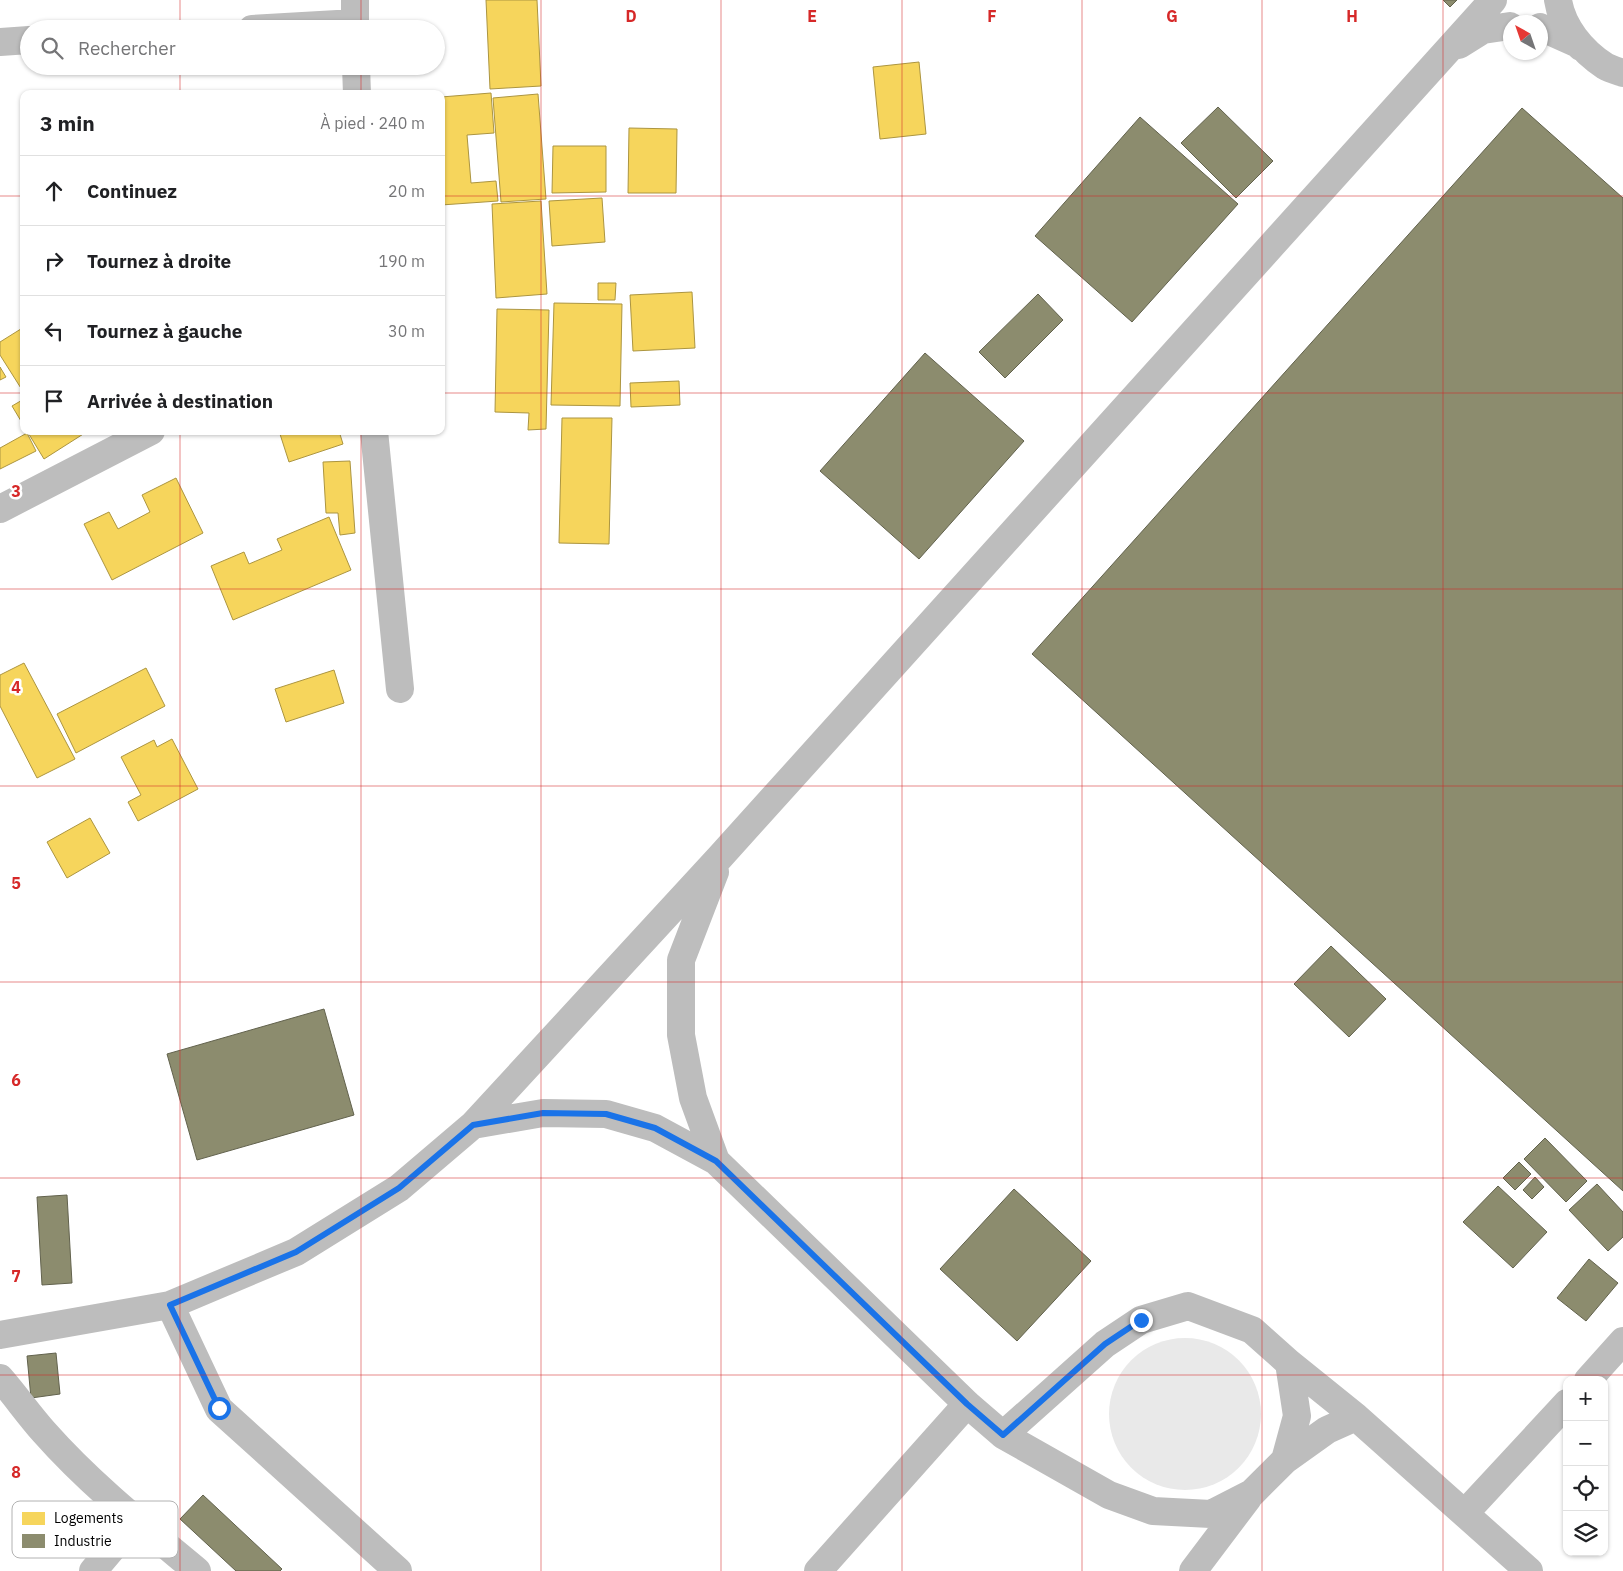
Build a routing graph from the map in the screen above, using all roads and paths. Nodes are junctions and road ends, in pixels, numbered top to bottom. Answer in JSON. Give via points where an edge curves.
{"nodes":[{"id":1,"x":1493,"y":0,"type":"edge"},
{"id":2,"x":1558,"y":0,"type":"edge"},
{"id":3,"x":355,"y":17,"type":"edge"},
{"id":4,"x":329,"y":20,"type":"edge"},
{"id":5,"x":1503,"y":27,"type":"edge"},
{"id":6,"x":1548,"y":31,"type":"edge"},
{"id":7,"x":20,"y":41,"type":"edge"},
{"id":8,"x":0,"y":42,"type":"edge"},
{"id":9,"x":1578,"y":44,"type":"junction"},
{"id":10,"x":1441,"y":56,"type":"junction"},
{"id":11,"x":1623,"y":73,"type":"edge"},
{"id":12,"x":356,"y":75,"type":"edge"},
{"id":13,"x":1623,"y":85,"type":"edge"},
{"id":14,"x":357,"y":90,"type":"edge"},
{"id":15,"x":143,"y":435,"type":"edge"},
{"id":16,"x":374,"y":435,"type":"edge"},
{"id":17,"x":0,"y":509,"type":"edge"},
{"id":18,"x":400,"y":689,"type":"dead end"},
{"id":19,"x":720,"y":857,"type":"junction"},
{"id":20,"x":473,"y":1125,"type":"junction"},
{"id":21,"x":716,"y":1161,"type":"junction"},
{"id":22,"x":170,"y":1305,"type":"junction"},
{"id":23,"x":0,"y":1335,"type":"edge"},
{"id":24,"x":1623,"y":1341,"type":"edge"},
{"id":25,"x":1289,"y":1363,"type":"junction"},
{"id":26,"x":1592,"y":1376,"type":"edge"},
{"id":27,"x":0,"y":1378,"type":"edge"},
{"id":28,"x":967,"y":1404,"type":"junction"},
{"id":29,"x":1563,"y":1407,"type":"edge"},
{"id":30,"x":1356,"y":1417,"type":"junction"},
{"id":31,"x":1003,"y":1435,"type":"junction"},
{"id":32,"x":1285,"y":1460,"type":"junction"},
{"id":33,"x":1252,"y":1493,"type":"junction"},
{"id":34,"x":115,"y":1501,"type":"edge"},
{"id":35,"x":1466,"y":1513,"type":"junction"},
{"id":36,"x":178,"y":1555,"type":"edge"},
{"id":37,"x":104,"y":1558,"type":"edge"},
{"id":38,"x":93,"y":1571,"type":"edge"},
{"id":39,"x":197,"y":1571,"type":"edge"},
{"id":40,"x":398,"y":1571,"type":"edge"},
{"id":41,"x":818,"y":1571,"type":"edge"},
{"id":42,"x":1193,"y":1571,"type":"edge"},
{"id":43,"x":1529,"y":1571,"type":"edge"}],
"edges":[{"from":1,"to":10,"type":"street"},
{"from":2,"to":9,"type":"street","via":[[1560,11]]},
{"from":3,"to":4,"type":"street"},
{"from":5,"to":10,"type":"street","via":[[1483,30]]},
{"from":6,"to":9,"type":"street"},
{"from":7,"to":8,"type":"street"},
{"from":9,"to":11,"type":"street","via":[[1605,67]]},
{"from":9,"to":13,"type":"street"},
{"from":10,"to":19,"type":"street"},
{"from":12,"to":14,"type":"street"},
{"from":15,"to":17,"type":"street"},
{"from":16,"to":18,"type":"street"},
{"from":19,"to":20,"type":"street"},
{"from":19,"to":21,"type":"street","via":[[681,960],[681,1035],[693,1098]]},
{"from":20,"to":21,"type":"street","via":[[543,1113],[606,1114],[655,1128]]},
{"from":20,"to":22,"type":"street","via":[[399,1188],[296,1252]]},
{"from":21,"to":28,"type":"street"},
{"from":22,"to":23,"type":"street"},
{"from":22,"to":40,"type":"street","via":[[219,1408]]},
{"from":24,"to":26,"type":"street"},
{"from":25,"to":30,"type":"street"},
{"from":25,"to":31,"type":"street","via":[[1252,1330],[1188,1306],[1141,1320],[1105,1344]]},
{"from":25,"to":32,"type":"street","via":[[1297,1416]]},
{"from":27,"to":34,"type":"street","via":[[44,1432]]},
{"from":28,"to":31,"type":"street"},
{"from":28,"to":41,"type":"street"},
{"from":29,"to":35,"type":"street"},
{"from":30,"to":32,"type":"street","via":[[1326,1430]]},
{"from":30,"to":35,"type":"street"},
{"from":31,"to":33,"type":"street","via":[[1109,1495],[1153,1511],[1211,1514]]},
{"from":32,"to":33,"type":"street"},
{"from":33,"to":42,"type":"street"},
{"from":35,"to":43,"type":"street"},
{"from":36,"to":39,"type":"street"},
{"from":37,"to":38,"type":"street"}]}
